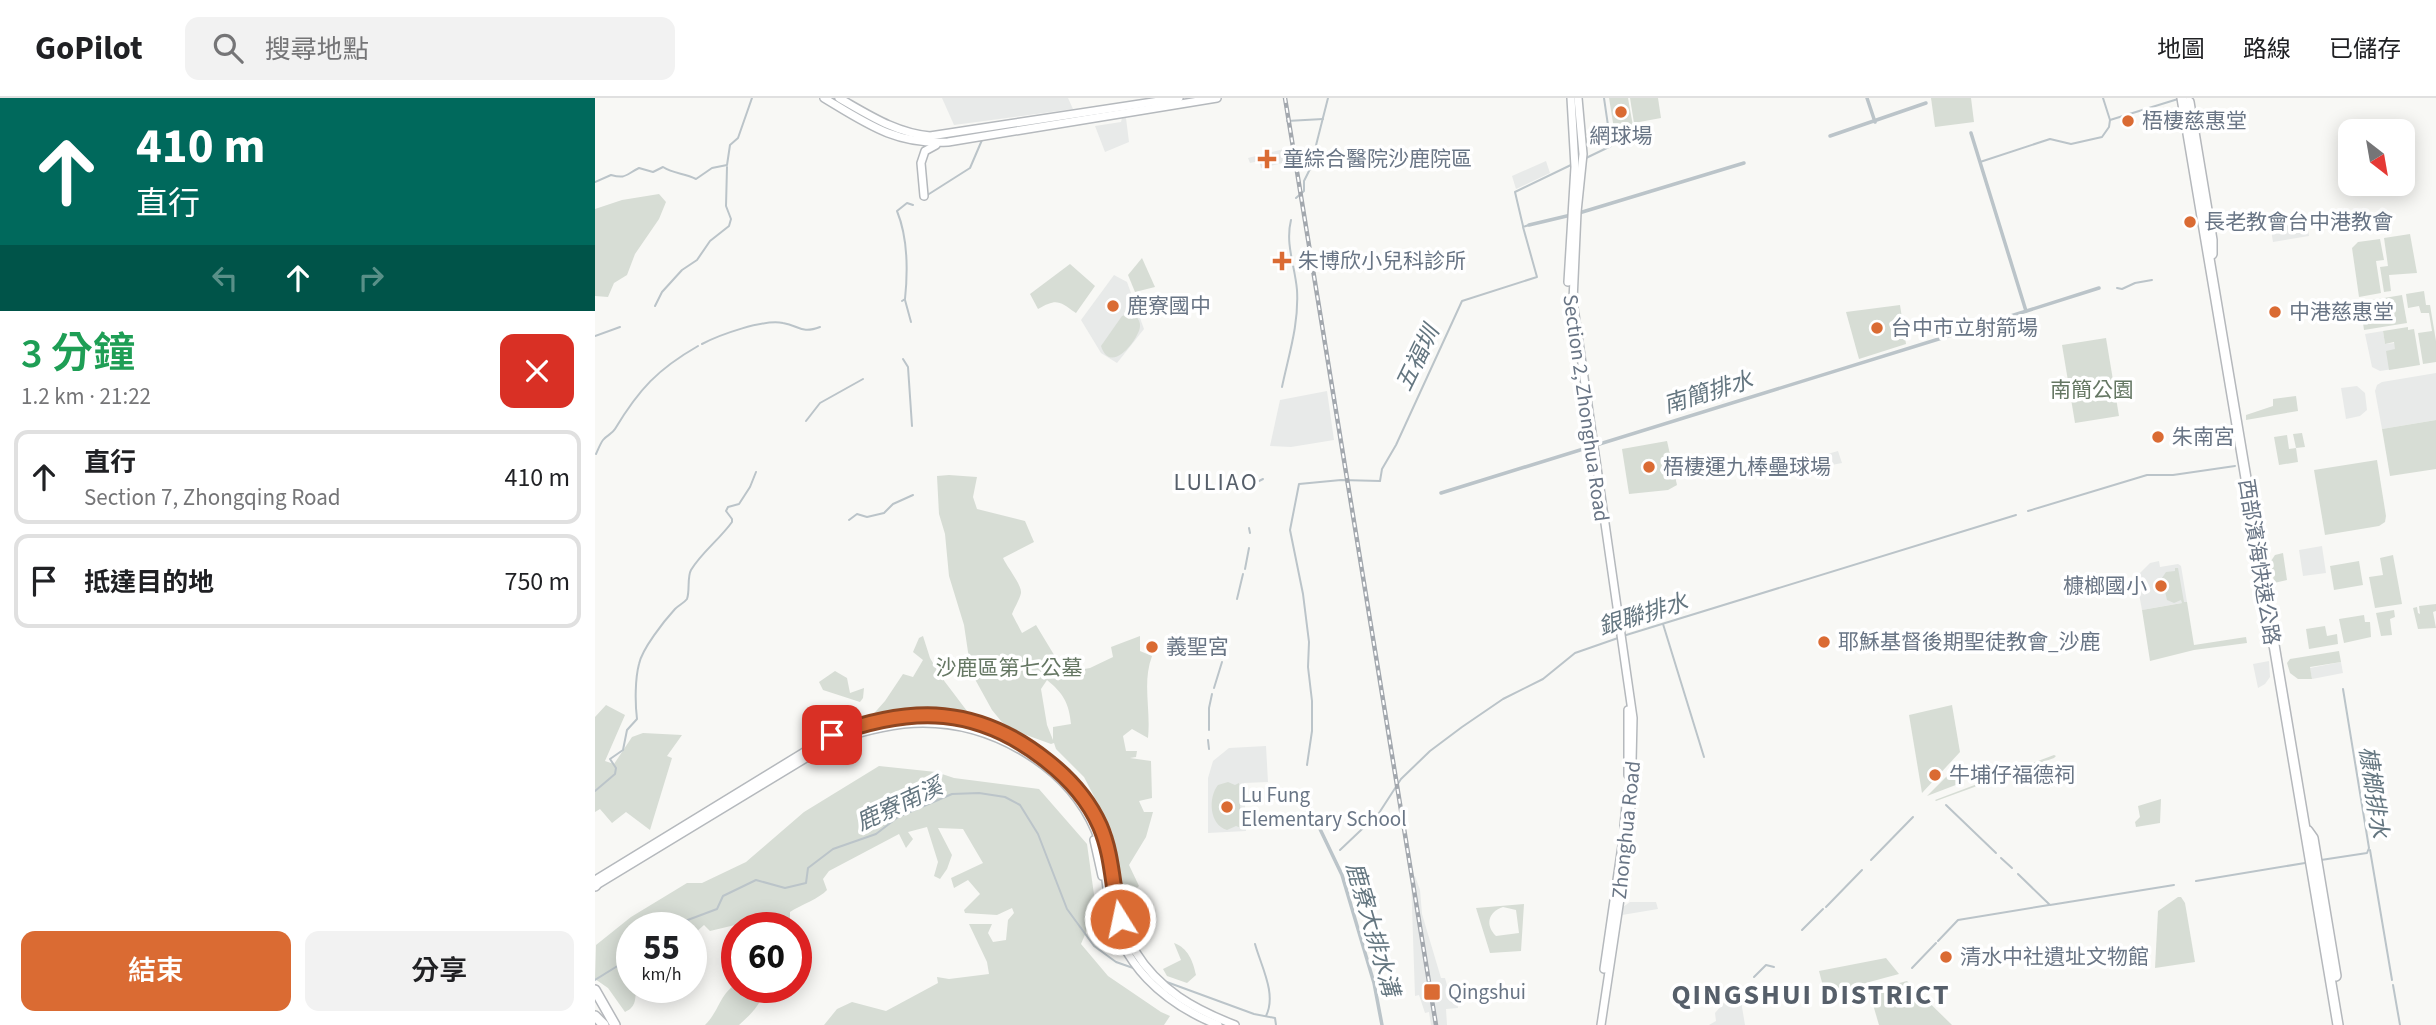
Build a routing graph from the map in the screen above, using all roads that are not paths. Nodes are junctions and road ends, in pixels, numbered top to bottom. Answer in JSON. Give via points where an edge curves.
{"nodes":[{"id":1,"x":827,"y":98,"type":"edge"},
{"id":2,"x":842,"y":98,"type":"edge"},
{"id":3,"x":1179,"y":98,"type":"edge"},
{"id":4,"x":1198,"y":98,"type":"edge"},
{"id":5,"x":1217,"y":98,"type":"edge"},
{"id":6,"x":1573,"y":98,"type":"edge"},
{"id":7,"x":2185,"y":99,"type":"edge"},
{"id":8,"x":1160,"y":102,"type":"edge"},
{"id":9,"x":2181,"y":109,"type":"dead end"},
{"id":10,"x":1076,"y":119,"type":"junction"},
{"id":11,"x":949,"y":142,"type":"junction"},
{"id":12,"x":1577,"y":179,"type":"junction"},
{"id":13,"x":924,"y":196,"type":"dead end"},
{"id":14,"x":2220,"y":318,"type":"junction"},
{"id":15,"x":1621,"y":636,"type":"joint"},
{"id":16,"x":2293,"y":763,"type":"junction"},
{"id":17,"x":1071,"y":787,"type":"junction"},
{"id":18,"x":718,"y":808,"type":"junction"},
{"id":19,"x":2308,"y":831,"type":"junction"},
{"id":20,"x":595,"y":880,"type":"edge"},
{"id":21,"x":595,"y":886,"type":"edge"},
{"id":22,"x":2336,"y":976,"type":"dead end"},
{"id":23,"x":2327,"y":988,"type":"dead end"},
{"id":24,"x":595,"y":990,"type":"edge"},
{"id":25,"x":595,"y":1016,"type":"edge"},
{"id":26,"x":604,"y":1025,"type":"edge"},
{"id":27,"x":615,"y":1025,"type":"edge"},
{"id":28,"x":1206,"y":1025,"type":"edge"},
{"id":29,"x":1218,"y":1025,"type":"edge"},
{"id":30,"x":1226,"y":1025,"type":"edge"},
{"id":31,"x":1235,"y":1025,"type":"edge"},
{"id":32,"x":1599,"y":1025,"type":"edge"},
{"id":33,"x":2340,"y":1025,"type":"edge"}],
"edges":[{"from":1,"to":10,"type":"main road","via":[[881,127],[929,140]]},
{"from":1,"to":11,"type":"main road","via":[[883,132],[917,142]]},
{"from":2,"to":8,"type":"main road","via":[[900,128],[932,134]]},
{"from":3,"to":8,"type":"main road"},
{"from":4,"to":8,"type":"main road"},
{"from":5,"to":8,"type":"main road"},
{"from":6,"to":12,"type":"main road","name":"Section 2, Zhonghua Road"},
{"from":6,"to":12,"type":"main road","name":"Section 2, Zhonghua Road","via":[[1583,147]]},
{"from":7,"to":14,"type":"highway","name":"西部濱海快速公路"},
{"from":8,"to":10,"type":"main road"},
{"from":9,"to":14,"type":"highway","via":[[2209,282]]},
{"from":10,"to":11,"type":"main road"},
{"from":11,"to":13,"type":"main road","via":[[931,146],[923,154]]},
{"from":12,"to":15,"type":"main road","name":"Section 2, Zhonghua Road","via":[[1568,279],[1570,315]]},
{"from":14,"to":16,"type":"highway","name":"西部濱海快速公路"},
{"from":14,"to":19,"type":"highway","name":"西部濱海快速公路"},
{"from":15,"to":32,"type":"main road","name":"Zhonghua Road","via":[[1628,783]]},
{"from":16,"to":23,"type":"highway"},
{"from":16,"to":33,"type":"highway","name":"西部濱海快速公路"},
{"from":17,"to":18,"type":"main road","via":[[1038,753],[1002,730],[956,717],[926,715],[874,722],[832,735]]},
{"from":17,"to":28,"type":"main road","via":[[1094,841],[1107,912],[1126,957],[1145,983],[1171,1006]]},
{"from":17,"to":29,"type":"main road","via":[[1096,832],[1113,918],[1132,960],[1169,1000]]},
{"from":17,"to":30,"type":"main road","via":[[1096,824],[1119,929],[1134,958],[1171,998]]},
{"from":17,"to":31,"type":"main road","via":[[1094,813],[1105,837],[1117,905],[1130,943],[1157,979],[1192,1007]]},
{"from":18,"to":20,"type":"main road"},
{"from":18,"to":21,"type":"main road"},
{"from":19,"to":22,"type":"highway","via":[[2313,838]]},
{"from":19,"to":33,"type":"highway","name":"西部濱海快速公路"},
{"from":24,"to":27,"type":"highway"},
{"from":25,"to":26,"type":"highway"}]}
